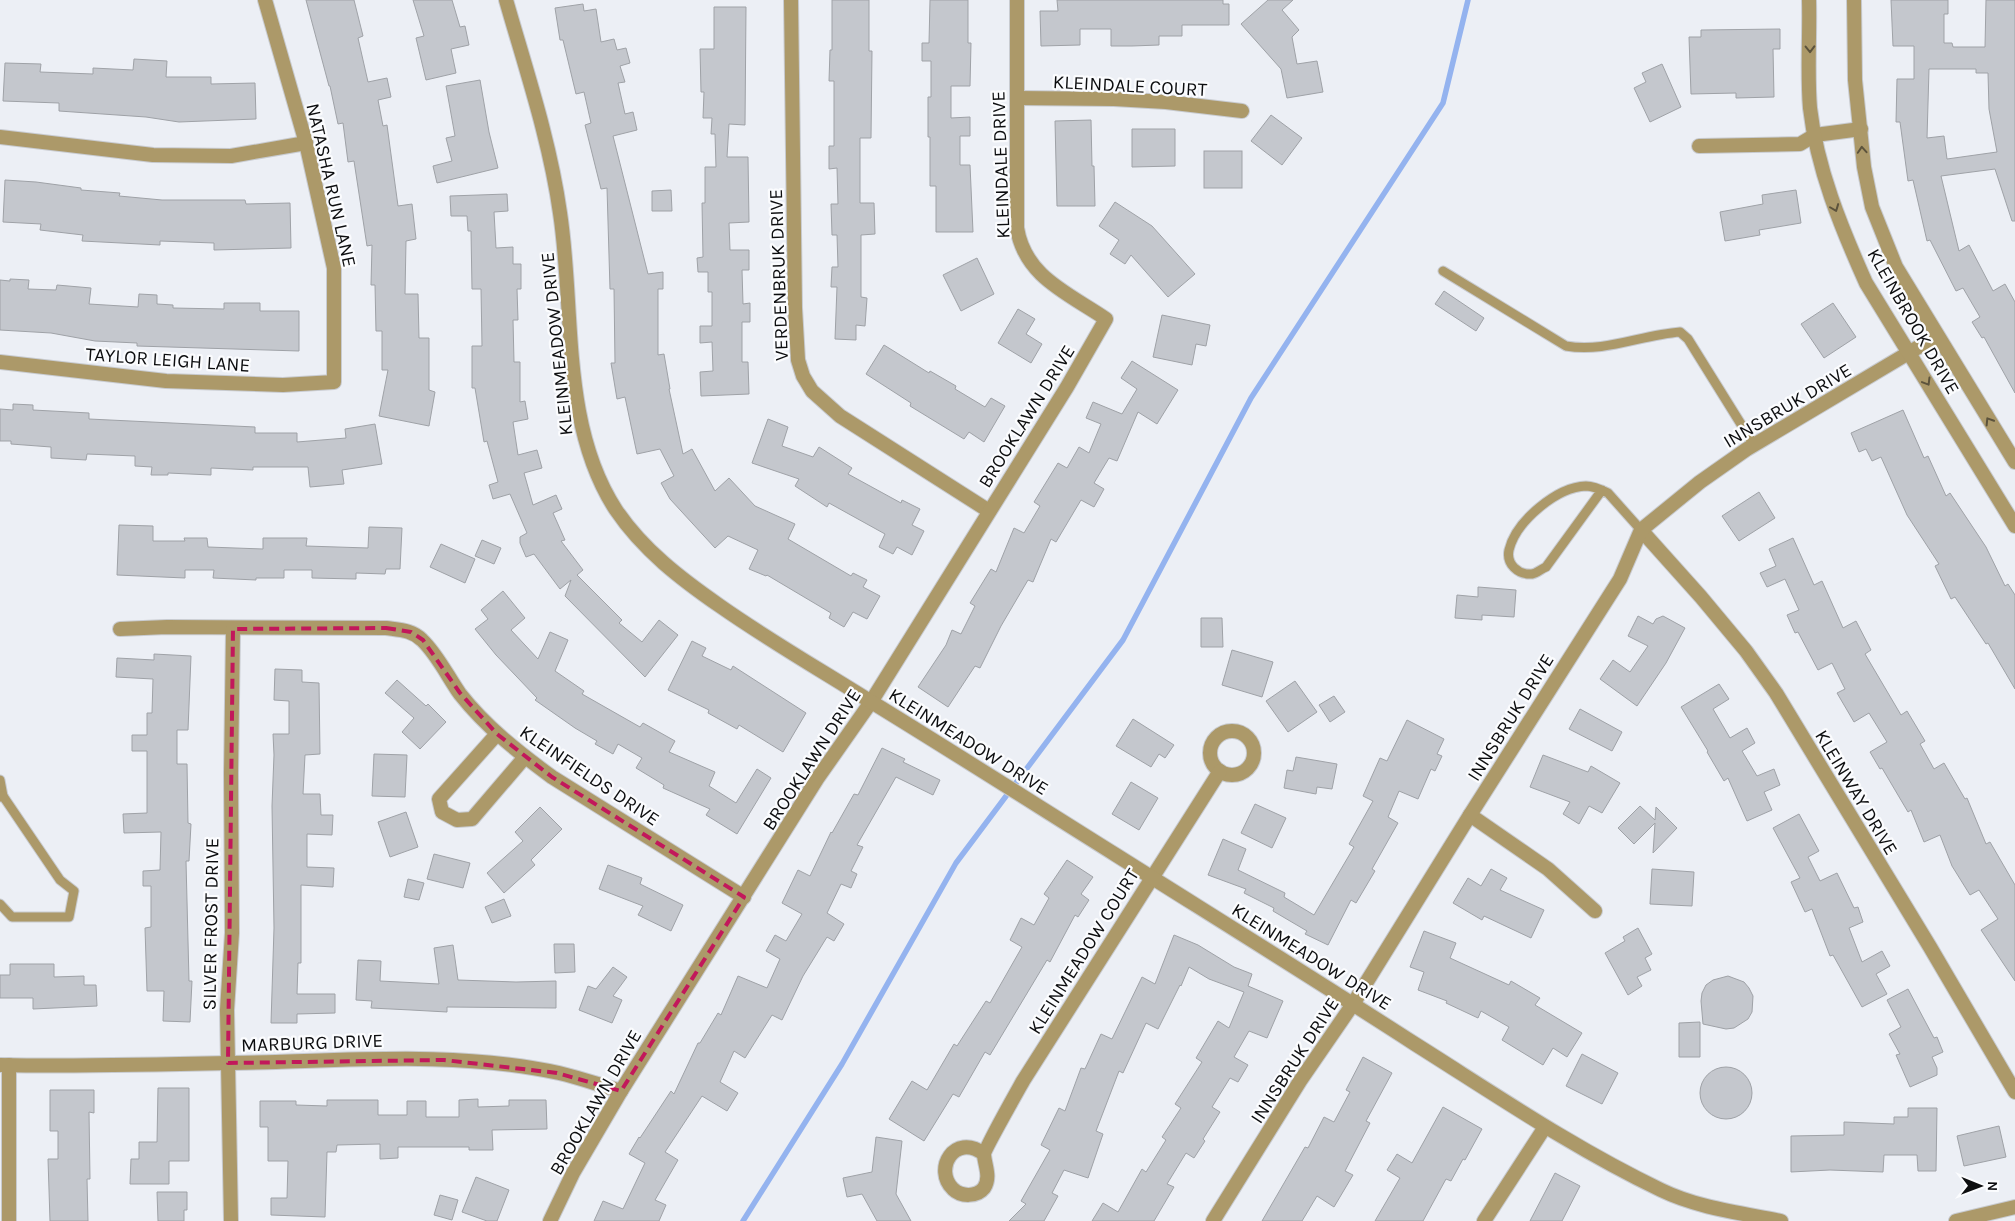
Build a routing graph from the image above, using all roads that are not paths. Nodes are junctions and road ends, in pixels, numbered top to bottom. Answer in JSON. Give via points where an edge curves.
{"nodes":[{"id":1,"x":265,"y":0,"type":"edge"},
{"id":2,"x":506,"y":0,"type":"edge"},
{"id":3,"x":790,"y":0,"type":"edge"},
{"id":4,"x":1016,"y":0,"type":"edge"},
{"id":5,"x":1809,"y":0,"type":"edge"},
{"id":6,"x":1854,"y":0,"type":"edge"},
{"id":7,"x":1017,"y":98,"type":"junction"},
{"id":8,"x":1242,"y":112,"type":"dead end"},
{"id":9,"x":1861,"y":128,"type":"junction"},
{"id":10,"x":1815,"y":135,"type":"junction"},
{"id":11,"x":0,"y":137,"type":"edge"},
{"id":12,"x":306,"y":143,"type":"junction"},
{"id":13,"x":1699,"y":146,"type":"dead end"},
{"id":14,"x":1443,"y":270,"type":"dead end"},
{"id":15,"x":1106,"y":318,"type":"joint"},
{"id":16,"x":1938,"y":336,"type":"junction"},
{"id":17,"x":1909,"y":353,"type":"junction"},
{"id":18,"x":0,"y":362,"type":"edge"},
{"id":19,"x":334,"y":382,"type":"joint"},
{"id":20,"x":1754,"y":445,"type":"junction"},
{"id":21,"x":2015,"y":462,"type":"edge"},
{"id":22,"x":1602,"y":490,"type":"junction"},
{"id":23,"x":989,"y":511,"type":"junction"},
{"id":24,"x":2015,"y":526,"type":"edge"},
{"id":25,"x":1641,"y":530,"type":"junction"},
{"id":26,"x":120,"y":629,"type":"dead end"},
{"id":27,"x":234,"y":629,"type":"junction"},
{"id":28,"x":871,"y":702,"type":"junction"},
{"id":29,"x":497,"y":734,"type":"junction"},
{"id":30,"x":524,"y":757,"type":"junction"},
{"id":31,"x":1220,"y":772,"type":"dead end"},
{"id":32,"x":0,"y":780,"type":"edge"},
{"id":33,"x":2,"y":796,"type":"edge"},
{"id":34,"x":1470,"y":815,"type":"junction"},
{"id":35,"x":1152,"y":878,"type":"junction"},
{"id":36,"x":744,"y":897,"type":"junction"},
{"id":37,"x":0,"y":904,"type":"edge"},
{"id":38,"x":1595,"y":911,"type":"dead end"},
{"id":39,"x":1353,"y":1004,"type":"junction"},
{"id":40,"x":228,"y":1063,"type":"junction"},
{"id":41,"x":4,"y":1065,"type":"edge"},
{"id":42,"x":621,"y":1091,"type":"junction"},
{"id":43,"x":2015,"y":1092,"type":"edge"},
{"id":44,"x":1545,"y":1127,"type":"junction"},
{"id":45,"x":984,"y":1154,"type":"dead end"},
{"id":46,"x":2015,"y":1207,"type":"edge"},
{"id":47,"x":1742,"y":1218,"type":"edge"},
{"id":48,"x":9,"y":1221,"type":"edge"},
{"id":49,"x":231,"y":1221,"type":"edge"},
{"id":50,"x":550,"y":1221,"type":"edge"},
{"id":51,"x":1213,"y":1221,"type":"edge"},
{"id":52,"x":1484,"y":1221,"type":"edge"},
{"id":53,"x":1781,"y":1221,"type":"edge"},
{"id":54,"x":1956,"y":1221,"type":"edge"}],
"edges":[{"from":1,"to":12,"type":"street","name":"NATASHA RUN LANE"},
{"from":2,"to":28,"type":"street","name":"KLEINMEADOW DRIVE","via":[[551,164],[560,209],[580,418],[604,489],[631,530],[664,564],[759,634]]},
{"from":3,"to":23,"type":"street","name":"VERDENBRUK DRIVE","via":[[795,308],[798,360],[803,376],[812,391],[840,416]]},
{"from":4,"to":7,"type":"street","name":"KLEINDALE DRIVE"},
{"from":5,"to":10,"type":"street","name":"KLEINBROOK DRIVE","one_way":true,"via":[[1810,107]]},
{"from":6,"to":9,"type":"street","name":"KLEINBROOK DRIVE","via":[[1855,80]]},
{"from":7,"to":8,"type":"street","name":"KLEINDALE COURT","via":[[1166,102]]},
{"from":7,"to":15,"type":"street","name":"KLEINDALE DRIVE","via":[[1017,228],[1020,244],[1036,270]]},
{"from":9,"to":10,"type":"street"},
{"from":16,"to":9,"type":"street","name":"KLEINBROOK DRIVE","one_way":true,"via":[[1896,267],[1872,207],[1865,175]]},
{"from":10,"to":13,"type":"street","via":[[1800,144]]},
{"from":10,"to":17,"type":"street","name":"KLEINBROOK DRIVE","one_way":true,"via":[[1825,180],[1866,283]]},
{"from":11,"to":12,"type":"street","via":[[153,155],[231,156]]},
{"from":12,"to":19,"type":"street","name":"NATASHA RUN LANE","via":[[334,268]]},
{"from":14,"to":20,"type":"lane","via":[[1566,346],[1581,349],[1610,346],[1660,333],[1680,332],[1688,339]]},
{"from":15,"to":23,"type":"street","name":"BROOKLAWN DRIVE"},
{"from":16,"to":17,"type":"street","name":"INNSBRUK DRIVE"},
{"from":21,"to":16,"type":"street","name":"KLEINBROOK DRIVE","one_way":true},
{"from":17,"to":20,"type":"street","name":"INNSBRUK DRIVE"},
{"from":17,"to":24,"type":"street","name":"KLEINBROOK DRIVE","one_way":true},
{"from":18,"to":19,"type":"street","name":"TAYLOR LEIGH LANE","via":[[166,381],[283,385]]},
{"from":20,"to":25,"type":"street","name":"INNSBRUK DRIVE","via":[[1700,482]]},
{"from":22,"to":22,"type":"lane","via":[[1588,486],[1574,488],[1532,514],[1516,534],[1509,551],[1515,570],[1534,574],[1546,567]]},
{"from":22,"to":25,"type":"lane"},
{"from":23,"to":28,"type":"street","name":"BROOKLAWN DRIVE"},
{"from":25,"to":34,"type":"street","name":"INNSBRUK DRIVE","via":[[1620,579]]},
{"from":25,"to":43,"type":"street","name":"KLEINWAY DRIVE","via":[[1702,597],[1776,693]]},
{"from":26,"to":27,"type":"street","name":"KLEINFIELDS DRIVE"},
{"from":27,"to":29,"type":"street","name":"KLEINFIELDS DRIVE","via":[[386,628],[410,632],[423,640],[460,693]]},
{"from":27,"to":40,"type":"street","name":"SILVER FROST DRIVE","via":[[232,933],[226,1010]]},
{"from":28,"to":35,"type":"street","name":"KLEINMEADOW DRIVE"},
{"from":28,"to":36,"type":"street","name":"BROOKLAWN DRIVE"},
{"from":29,"to":30,"type":"street","name":"KLEINFIELDS DRIVE"},
{"from":29,"to":30,"type":"street","via":[[440,799],[442,812],[457,820],[472,818]]},
{"from":30,"to":36,"type":"street","name":"KLEINFIELDS DRIVE"},
{"from":31,"to":35,"type":"street","name":"KLEINMEADOW COURT"},
{"from":32,"to":33,"type":"lane"},
{"from":33,"to":37,"type":"lane","via":[[60,880],[74,890],[69,917],[12,917]]},
{"from":34,"to":38,"type":"street","via":[[1548,869]]},
{"from":34,"to":39,"type":"street","name":"INNSBRUK DRIVE"},
{"from":35,"to":39,"type":"street","name":"KLEINMEADOW DRIVE"},
{"from":35,"to":45,"type":"street","name":"KLEINMEADOW COURT","via":[[1017,1090]]},
{"from":36,"to":42,"type":"street","name":"BROOKLAWN DRIVE"},
{"from":39,"to":44,"type":"street","name":"KLEINMEADOW DRIVE"},
{"from":39,"to":51,"type":"street","name":"INNSBRUK DRIVE","via":[[1300,1081]]},
{"from":40,"to":41,"type":"street","name":"MARBURG DRIVE"},
{"from":40,"to":42,"type":"street","name":"MARBURG DRIVE","via":[[386,1058],[444,1060],[557,1072]]},
{"from":40,"to":49,"type":"street","name":"SILVER FROST DRIVE"},
{"from":41,"to":48,"type":"street"},
{"from":42,"to":50,"type":"street","name":"BROOKLAWN DRIVE","via":[[573,1173]]},
{"from":44,"to":47,"type":"street","name":"KLEINMEADOW DRIVE","via":[[1667,1193]]},
{"from":44,"to":52,"type":"street"},
{"from":46,"to":54,"type":"street"},
{"from":47,"to":53,"type":"street","name":"KLEINMEADOW DRIVE"}]}
